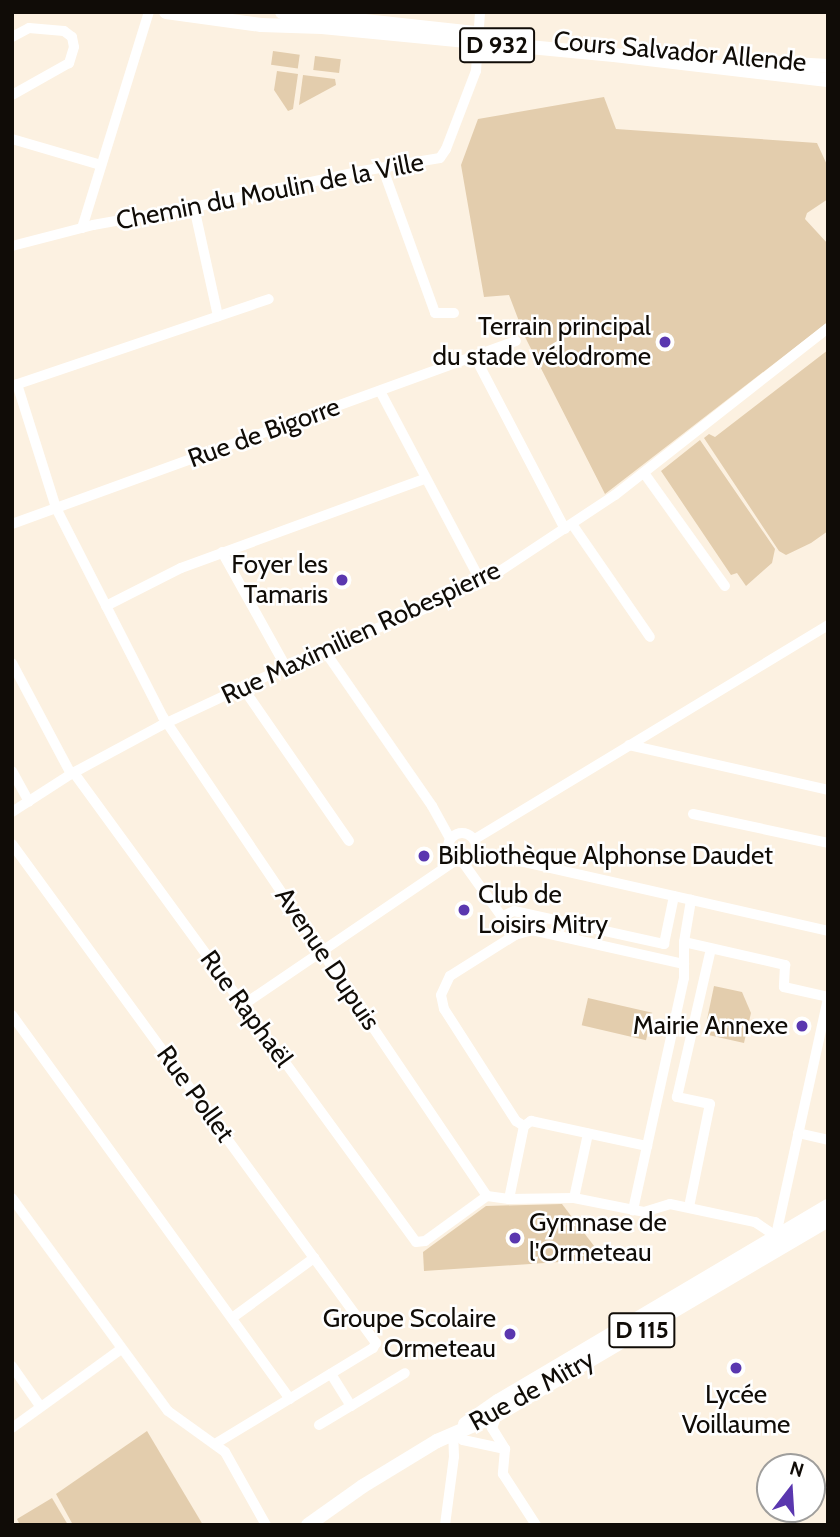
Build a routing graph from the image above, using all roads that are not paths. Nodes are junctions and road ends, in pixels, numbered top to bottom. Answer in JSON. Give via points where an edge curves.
{"nodes":[{"id":1,"x":149,"y":12,"type":"edge"},
{"id":2,"x":166,"y":12,"type":"edge"},
{"id":3,"x":282,"y":12,"type":"edge"},
{"id":4,"x":480,"y":12,"type":"edge"},
{"id":5,"x":306,"y":14,"type":"edge"},
{"id":6,"x":12,"y":37,"type":"edge"},
{"id":7,"x":479,"y":38,"type":"junction"},
{"id":8,"x":828,"y":66,"type":"edge"},
{"id":9,"x":828,"y":80,"type":"edge"},
{"id":10,"x":12,"y":95,"type":"edge"},
{"id":11,"x":12,"y":139,"type":"edge"},
{"id":12,"x":101,"y":165,"type":"junction"},
{"id":13,"x":383,"y":169,"type":"junction"},
{"id":14,"x":194,"y":207,"type":"junction"},
{"id":15,"x":82,"y":228,"type":"junction"},
{"id":16,"x":12,"y":246,"type":"edge"},
{"id":17,"x":269,"y":299,"type":"dead end"},
{"id":18,"x":454,"y":313,"type":"dead end"},
{"id":19,"x":218,"y":316,"type":"junction"},
{"id":20,"x":828,"y":328,"type":"edge"},
{"id":21,"x":516,"y":341,"type":"dead end"},
{"id":22,"x":475,"y":357,"type":"junction"},
{"id":23,"x":15,"y":385,"type":"edge"},
{"id":24,"x":380,"y":391,"type":"junction"},
{"id":25,"x":644,"y":473,"type":"junction"},
{"id":26,"x":425,"y":479,"type":"junction"},
{"id":27,"x":56,"y":508,"type":"junction"},
{"id":28,"x":12,"y":524,"type":"edge"},
{"id":29,"x":569,"y":527,"type":"junction"},
{"id":30,"x":222,"y":552,"type":"junction"},
{"id":31,"x":481,"y":582,"type":"junction"},
{"id":32,"x":725,"y":586,"type":"dead end"},
{"id":33,"x":106,"y":606,"type":"junction"},
{"id":34,"x":827,"y":624,"type":"edge"},
{"id":35,"x":650,"y":637,"type":"dead end"},
{"id":36,"x":324,"y":650,"type":"junction"},
{"id":37,"x":12,"y":663,"type":"edge"},
{"id":38,"x":286,"y":667,"type":"junction"},
{"id":39,"x":243,"y":688,"type":"junction"},
{"id":40,"x":167,"y":723,"type":"junction"},
{"id":41,"x":629,"y":746,"type":"junction"},
{"id":42,"x":12,"y":771,"type":"edge"},
{"id":43,"x":72,"y":774,"type":"junction"},
{"id":44,"x":828,"y":790,"type":"edge"},
{"id":45,"x":29,"y":802,"type":"junction"},
{"id":46,"x":12,"y":812,"type":"edge"},
{"id":47,"x":693,"y":814,"type":"dead end"},
{"id":48,"x":450,"y":838,"type":"junction"},
{"id":49,"x":475,"y":839,"type":"junction"},
{"id":50,"x":349,"y":841,"type":"dead end"},
{"id":51,"x":828,"y":843,"type":"edge"},
{"id":52,"x":12,"y":844,"type":"edge"},
{"id":53,"x":476,"y":851,"type":"junction"},
{"id":54,"x":459,"y":861,"type":"junction"},
{"id":55,"x":674,"y":896,"type":"junction"},
{"id":56,"x":691,"y":900,"type":"junction"},
{"id":57,"x":501,"y":918,"type":"junction"},
{"id":58,"x":828,"y":931,"type":"edge"},
{"id":59,"x":515,"y":935,"type":"junction"},
{"id":60,"x":684,"y":943,"type":"junction"},
{"id":61,"x":711,"y":949,"type":"junction"},
{"id":62,"x":323,"y":953,"type":"junction"},
{"id":63,"x":684,"y":964,"type":"junction"},
{"id":64,"x":828,"y":998,"type":"edge"},
{"id":65,"x":243,"y":1005,"type":"junction"},
{"id":66,"x":12,"y":1015,"type":"edge"},
{"id":67,"x":524,"y":1126,"type":"junction"},
{"id":68,"x":588,"y":1133,"type":"junction"},
{"id":69,"x":798,"y":1133,"type":"junction"},
{"id":70,"x":828,"y":1140,"type":"edge"},
{"id":71,"x":647,"y":1146,"type":"junction"},
{"id":72,"x":487,"y":1196,"type":"junction"},
{"id":73,"x":12,"y":1198,"type":"edge"},
{"id":74,"x":574,"y":1198,"type":"junction"},
{"id":75,"x":509,"y":1199,"type":"junction"},
{"id":76,"x":828,"y":1206,"type":"edge"},
{"id":77,"x":689,"y":1208,"type":"junction"},
{"id":78,"x":633,"y":1210,"type":"junction"},
{"id":79,"x":828,"y":1220,"type":"edge"},
{"id":80,"x":781,"y":1240,"type":"junction"},
{"id":81,"x":314,"y":1258,"type":"junction"},
{"id":82,"x":232,"y":1318,"type":"junction"},
{"id":83,"x":121,"y":1349,"type":"junction"},
{"id":84,"x":12,"y":1366,"type":"edge"},
{"id":85,"x":405,"y":1373,"type":"dead end"},
{"id":86,"x":331,"y":1374,"type":"junction"},
{"id":87,"x":290,"y":1399,"type":"junction"},
{"id":88,"x":40,"y":1406,"type":"junction"},
{"id":89,"x":351,"y":1406,"type":"junction"},
{"id":90,"x":489,"y":1422,"type":"junction"},
{"id":91,"x":319,"y":1425,"type":"dead end"},
{"id":92,"x":12,"y":1428,"type":"edge"},
{"id":93,"x":453,"y":1433,"type":"junction"},
{"id":94,"x":217,"y":1443,"type":"junction"},
{"id":95,"x":484,"y":1443,"type":"junction"},
{"id":96,"x":505,"y":1449,"type":"junction"},
{"id":97,"x":310,"y":1524,"type":"edge"},
{"id":98,"x":265,"y":1525,"type":"edge"},
{"id":99,"x":445,"y":1525,"type":"edge"},
{"id":100,"x":536,"y":1525,"type":"edge"}],
"edges":[{"from":1,"to":12,"type":"street"},
{"from":2,"to":7,"type":"main road","name":"Cours Salvador Allende","number":"D 932","via":[[261,26]]},
{"from":3,"to":5,"type":"main road","name":"Cours Salvador Allende","number":"D 932"},
{"from":4,"to":7,"type":"street","name":"Chemin du Moulin de la Ville"},
{"from":5,"to":7,"type":"main road","name":"Cours Salvador Allende","number":"D 932"},
{"from":6,"to":10,"type":"street","via":[[29,28],[64,31],[72,37],[73,55],[58,71]]},
{"from":7,"to":8,"type":"main road","name":"Cours Salvador Allende","number":"D 932"},
{"from":7,"to":9,"type":"main road","name":"Cours Salvador Allende","number":"D 932"},
{"from":7,"to":13,"type":"street","name":"Chemin du Moulin de la Ville","via":[[476,71],[446,149],[435,160]]},
{"from":11,"to":12,"type":"street"},
{"from":12,"to":15,"type":"street"},
{"from":13,"to":14,"type":"street","name":"Chemin du Moulin de la Ville"},
{"from":13,"to":18,"type":"street","via":[[435,313]]},
{"from":14,"to":15,"type":"street","name":"Chemin du Moulin de la Ville"},
{"from":14,"to":19,"type":"street"},
{"from":15,"to":16,"type":"street","name":"Chemin du Moulin de la Ville"},
{"from":17,"to":19,"type":"street"},
{"from":19,"to":23,"type":"street"},
{"from":20,"to":25,"type":"street","name":"Rue Maximilien Robespierre"},
{"from":21,"to":22,"type":"street","name":"Rue de Bigorre"},
{"from":22,"to":24,"type":"street","name":"Rue de Bigorre"},
{"from":22,"to":29,"type":"street"},
{"from":23,"to":27,"type":"street","name":"Avenue Dupuis"},
{"from":24,"to":26,"type":"street"},
{"from":24,"to":27,"type":"street","name":"Rue de Bigorre"},
{"from":25,"to":29,"type":"street","name":"Rue Maximilien Robespierre"},
{"from":25,"to":32,"type":"street"},
{"from":26,"to":30,"type":"street"},
{"from":26,"to":31,"type":"street"},
{"from":27,"to":28,"type":"street","name":"Rue de Bigorre"},
{"from":27,"to":33,"type":"street","name":"Avenue Dupuis"},
{"from":29,"to":31,"type":"street","name":"Rue Maximilien Robespierre"},
{"from":29,"to":35,"type":"street"},
{"from":30,"to":33,"type":"street"},
{"from":30,"to":38,"type":"street"},
{"from":31,"to":36,"type":"street","name":"Rue Maximilien Robespierre"},
{"from":33,"to":40,"type":"street","name":"Avenue Dupuis"},
{"from":34,"to":41,"type":"street"},
{"from":36,"to":38,"type":"street","name":"Rue Maximilien Robespierre"},
{"from":36,"to":48,"type":"street"},
{"from":37,"to":43,"type":"street","name":"Rue Raphaël"},
{"from":38,"to":39,"type":"street","name":"Rue Maximilien Robespierre"},
{"from":39,"to":40,"type":"street","name":"Rue Maximilien Robespierre"},
{"from":39,"to":50,"type":"street"},
{"from":40,"to":43,"type":"street","name":"Rue Maximilien Robespierre"},
{"from":40,"to":62,"type":"street","name":"Avenue Dupuis"},
{"from":41,"to":44,"type":"street"},
{"from":41,"to":49,"type":"street"},
{"from":42,"to":45,"type":"street"},
{"from":43,"to":45,"type":"street","name":"Rue Maximilien Robespierre"},
{"from":43,"to":65,"type":"street","name":"Rue Raphaël"},
{"from":45,"to":46,"type":"street","name":"Rue Maximilien Robespierre"},
{"from":47,"to":51,"type":"street"},
{"from":48,"to":49,"type":"street","via":[[463,832]]},
{"from":48,"to":54,"type":"street","via":[[448,851]]},
{"from":49,"to":53,"type":"street"},
{"from":52,"to":81,"type":"street","name":"Rue Pollet"},
{"from":53,"to":54,"type":"street","via":[[471,859]]},
{"from":53,"to":55,"type":"street"},
{"from":54,"to":57,"type":"street"},
{"from":54,"to":62,"type":"street"},
{"from":55,"to":56,"type":"street"},
{"from":55,"to":57,"type":"street","via":[[664,944],[513,911]]},
{"from":56,"to":58,"type":"street"},
{"from":56,"to":60,"type":"street"},
{"from":57,"to":59,"type":"street"},
{"from":59,"to":63,"type":"street","via":[[532,930]]},
{"from":59,"to":67,"type":"street","via":[[450,976],[441,995],[444,1009],[494,1089]]},
{"from":60,"to":61,"type":"street"},
{"from":60,"to":63,"type":"street"},
{"from":61,"to":64,"type":"street","via":[[785,965],[784,987]]},
{"from":61,"to":77,"type":"street","via":[[677,1097],[710,1104]]},
{"from":62,"to":65,"type":"street"},
{"from":62,"to":72,"type":"street","name":"Avenue Dupuis"},
{"from":63,"to":71,"type":"street"},
{"from":64,"to":69,"type":"street"},
{"from":65,"to":72,"type":"street","name":"Rue Raphaël","via":[[419,1244]]},
{"from":66,"to":82,"type":"street"},
{"from":67,"to":68,"type":"street","via":[[531,1121]]},
{"from":67,"to":75,"type":"street"},
{"from":68,"to":71,"type":"street"},
{"from":68,"to":74,"type":"street"},
{"from":69,"to":70,"type":"street"},
{"from":69,"to":80,"type":"street"},
{"from":71,"to":78,"type":"street"},
{"from":72,"to":75,"type":"street"},
{"from":73,"to":83,"type":"street"},
{"from":74,"to":75,"type":"street"},
{"from":74,"to":78,"type":"street"},
{"from":76,"to":80,"type":"main road","name":"Rue de Mitry","number":"D 115"},
{"from":77,"to":78,"type":"street","via":[[670,1204]]},
{"from":77,"to":80,"type":"street","via":[[755,1222]]},
{"from":79,"to":80,"type":"main road","name":"Rue de Mitry","number":"D 115"},
{"from":80,"to":90,"type":"main road","name":"Rue de Mitry","number":"D 115"},
{"from":80,"to":90,"type":"main road","name":"Rue de Mitry","number":"D 115"},
{"from":81,"to":82,"type":"street"},
{"from":81,"to":86,"type":"street","name":"Rue Pollet","via":[[376,1345]]},
{"from":82,"to":87,"type":"street"},
{"from":83,"to":88,"type":"street"},
{"from":83,"to":94,"type":"street","via":[[168,1411]]},
{"from":84,"to":88,"type":"street"},
{"from":85,"to":89,"type":"street"},
{"from":86,"to":87,"type":"street"},
{"from":86,"to":89,"type":"street"},
{"from":87,"to":94,"type":"street"},
{"from":88,"to":92,"type":"street"},
{"from":89,"to":91,"type":"street"},
{"from":90,"to":93,"type":"main road","name":"Rue de Mitry","number":"D 115"},
{"from":90,"to":95,"type":"street","via":[[494,1438]]},
{"from":90,"to":96,"type":"street"},
{"from":93,"to":95,"type":"street","via":[[463,1440]]},
{"from":93,"to":97,"type":"main road","name":"Rue de Mitry","number":"D 115","via":[[363,1486]]},
{"from":93,"to":99,"type":"street"},
{"from":94,"to":98,"type":"street"},
{"from":95,"to":96,"type":"street"},
{"from":96,"to":100,"type":"street","via":[[503,1474]]}]}
